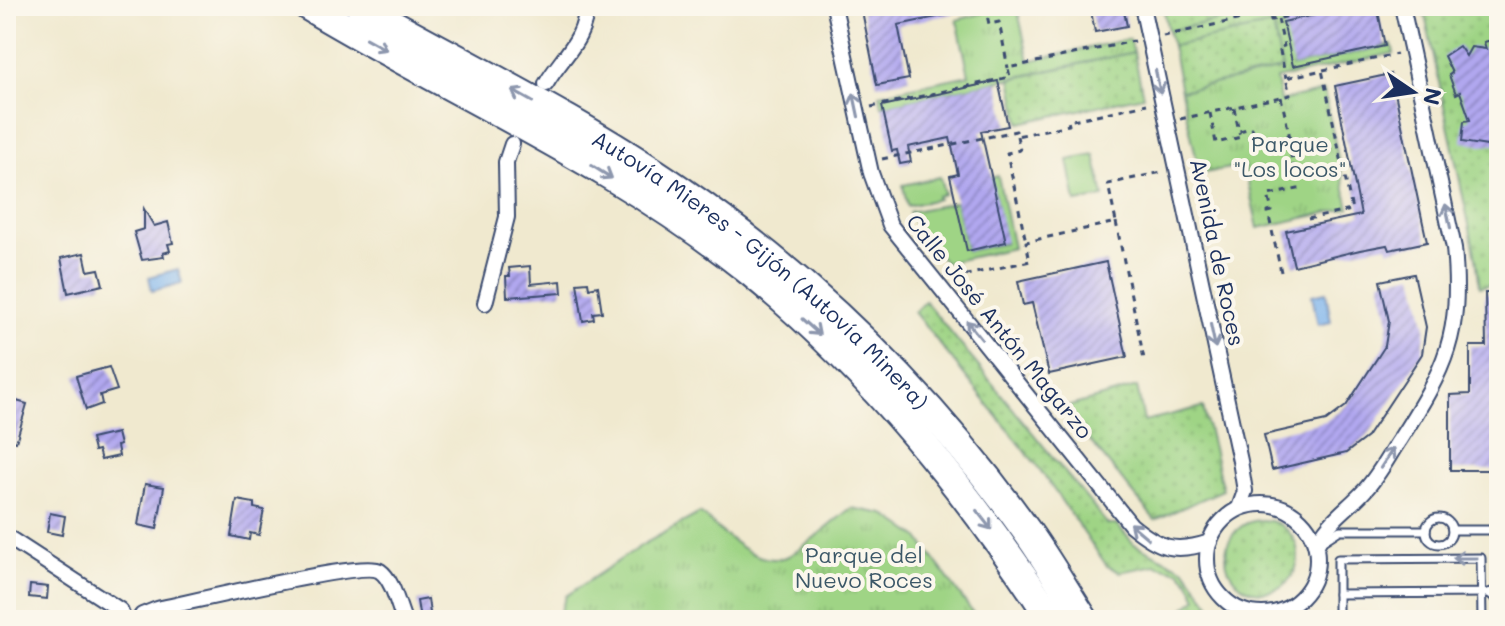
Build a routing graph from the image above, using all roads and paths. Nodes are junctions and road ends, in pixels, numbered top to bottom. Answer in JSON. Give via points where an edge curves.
{"nodes":[{"id":1,"x":308,"y":6,"type":"edge"},
{"id":2,"x":360,"y":6,"type":"edge"},
{"id":3,"x":586,"y":6,"type":"edge"},
{"id":4,"x":834,"y":6,"type":"edge"},
{"id":5,"x":985,"y":6,"type":"edge"},
{"id":6,"x":1142,"y":6,"type":"edge"},
{"id":7,"x":1268,"y":6,"type":"edge"},
{"id":8,"x":1336,"y":6,"type":"edge"},
{"id":9,"x":1402,"y":6,"type":"edge"},
{"id":10,"x":1269,"y":13,"type":"junction"},
{"id":11,"x":1278,"y":19,"type":"junction"},
{"id":12,"x":1163,"y":36,"type":"dead end"},
{"id":13,"x":1134,"y":41,"type":"dead end"},
{"id":14,"x":1397,"y":54,"type":"dead end"},
{"id":15,"x":1008,"y":68,"type":"junction"},
{"id":16,"x":1322,"y":70,"type":"junction"},
{"id":17,"x":1286,"y":78,"type":"junction"},
{"id":18,"x":546,"y":84,"type":"dead end"},
{"id":19,"x":1281,"y":97,"type":"junction"},
{"id":20,"x":1147,"y":104,"type":"dead end"},
{"id":21,"x":871,"y":107,"type":"dead end"},
{"id":22,"x":1234,"y":108,"type":"junction"},
{"id":23,"x":1210,"y":113,"type":"junction"},
{"id":24,"x":1180,"y":119,"type":"dead end"},
{"id":25,"x":1239,"y":131,"type":"junction"},
{"id":26,"x":1290,"y":135,"type":"junction"},
{"id":27,"x":1017,"y":136,"type":"junction"},
{"id":28,"x":512,"y":144,"type":"dead end"},
{"id":29,"x":1321,"y":150,"type":"dead end"},
{"id":30,"x":1294,"y":156,"type":"junction"},
{"id":31,"x":882,"y":159,"type":"dead end"},
{"id":32,"x":1162,"y":172,"type":"dead end"},
{"id":33,"x":1308,"y":219,"type":"dead end"},
{"id":34,"x":1116,"y":222,"type":"junction"},
{"id":35,"x":1026,"y":242,"type":"junction"},
{"id":36,"x":1281,"y":272,"type":"dead end"},
{"id":37,"x":953,"y":278,"type":"dead end"},
{"id":38,"x":485,"y":303,"type":"dead end"},
{"id":39,"x":1144,"y":359,"type":"dead end"},
{"id":40,"x":1239,"y":508,"type":"junction"},
{"id":41,"x":1426,"y":530,"type":"junction"},
{"id":42,"x":1452,"y":530,"type":"junction"},
{"id":43,"x":1499,"y":535,"type":"edge"},
{"id":44,"x":6,"y":536,"type":"edge"},
{"id":45,"x":1210,"y":542,"type":"junction"},
{"id":46,"x":1317,"y":545,"type":"junction"},
{"id":47,"x":1499,"y":589,"type":"edge"},
{"id":48,"x":1486,"y":593,"type":"junction"},
{"id":49,"x":1338,"y":594,"type":"junction"},
{"id":50,"x":1499,"y":601,"type":"edge"},
{"id":51,"x":1288,"y":614,"type":"edge"},
{"id":52,"x":1260,"y":618,"type":"edge"},
{"id":53,"x":124,"y":620,"type":"edge"},
{"id":54,"x":139,"y":620,"type":"edge"},
{"id":55,"x":404,"y":620,"type":"edge"},
{"id":56,"x":878,"y":620,"type":"edge"},
{"id":57,"x":915,"y":620,"type":"edge"},
{"id":58,"x":1052,"y":620,"type":"edge"},
{"id":59,"x":1084,"y":620,"type":"edge"},
{"id":60,"x":1338,"y":620,"type":"edge"},
{"id":61,"x":1482,"y":620,"type":"edge"}],
"edges":[{"from":1,"to":58,"type":"highway","one_way":true,"via":[[577,156],[752,274],[851,363],[930,450],[1006,548]]},
{"from":59,"to":2,"type":"highway","name":"Autovía Mieres - Gijón (Autovía Minera)","one_way":true,"via":[[1029,534],[954,437],[869,345],[770,257],[679,189],[589,133]]},
{"from":3,"to":18,"type":"street","via":[[576,44]]},
{"from":45,"to":4,"type":"street","name":"Calle José Antón Magarzo","one_way":true,"via":[[1193,548],[1161,547],[1131,525],[890,225],[871,173]]},
{"from":5,"to":15,"type":"path","via":[[989,24],[999,22]]},
{"from":6,"to":40,"type":"street","name":"Avenida de Roces","one_way":true,"via":[[1240,461],[1245,491]]},
{"from":7,"to":10,"type":"path"},
{"from":8,"to":11,"type":"path"},
{"from":46,"to":9,"type":"street","one_way":true,"via":[[1323,531],[1367,489],[1432,389],[1455,319],[1454,248]]},
{"from":10,"to":11,"type":"path","via":[[1271,20]]},
{"from":10,"to":12,"type":"path"},
{"from":11,"to":17,"type":"path"},
{"from":13,"to":15,"type":"path"},
{"from":14,"to":16,"type":"path"},
{"from":15,"to":21,"type":"path","via":[[1010,77]]},
{"from":16,"to":17,"type":"path"},
{"from":16,"to":33,"type":"path","via":[[1352,210]]},
{"from":17,"to":19,"type":"path","via":[[1290,95]]},
{"from":19,"to":22,"type":"path"},
{"from":19,"to":26,"type":"path"},
{"from":20,"to":27,"type":"path"},
{"from":22,"to":23,"type":"path"},
{"from":22,"to":25,"type":"path"},
{"from":23,"to":24,"type":"path"},
{"from":23,"to":25,"type":"path","via":[[1216,143],[1241,137]]},
{"from":25,"to":26,"type":"path","via":[[1252,128],[1256,143]]},
{"from":26,"to":30,"type":"path"},
{"from":27,"to":31,"type":"path","via":[[1016,131]]},
{"from":27,"to":35,"type":"path","via":[[1020,150],[1007,153]]},
{"from":28,"to":38,"type":"street","via":[[506,162],[507,217]]},
{"from":29,"to":30,"type":"path"},
{"from":30,"to":36,"type":"path","via":[[1298,189],[1268,195]]},
{"from":32,"to":34,"type":"path","via":[[1108,184]]},
{"from":34,"to":35,"type":"path"},
{"from":34,"to":39,"type":"path"},
{"from":35,"to":37,"type":"path","via":[[1030,261]]},
{"from":40,"to":45,"type":"street","via":[[1223,519]]},
{"from":40,"to":46,"type":"street","via":[[1258,503],[1295,513]]},
{"from":41,"to":42,"type":"lane","via":[[1439,518]]},
{"from":41,"to":42,"type":"lane","via":[[1429,540],[1439,544]]},
{"from":41,"to":46,"type":"lane","via":[[1340,530]]},
{"from":42,"to":43,"type":"lane","via":[[1490,530]]},
{"from":44,"to":53,"type":"street","via":[[120,610]]},
{"from":45,"to":52,"type":"street","via":[[1207,568],[1213,586],[1239,610]]},
{"from":46,"to":51,"type":"street","via":[[1316,574]]},
{"from":47,"to":48,"type":"lane"},
{"from":48,"to":49,"type":"lane"},
{"from":48,"to":49,"type":"lane","one_way":true,"via":[[1481,558],[1402,558],[1338,559]]},
{"from":48,"to":50,"type":"lane"},
{"from":48,"to":61,"type":"lane"},
{"from":49,"to":60,"type":"lane"},
{"from":51,"to":52,"type":"street"},
{"from":54,"to":55,"type":"street","via":[[157,609],[372,567],[388,581]]},
{"from":56,"to":57,"type":"path"}]}
